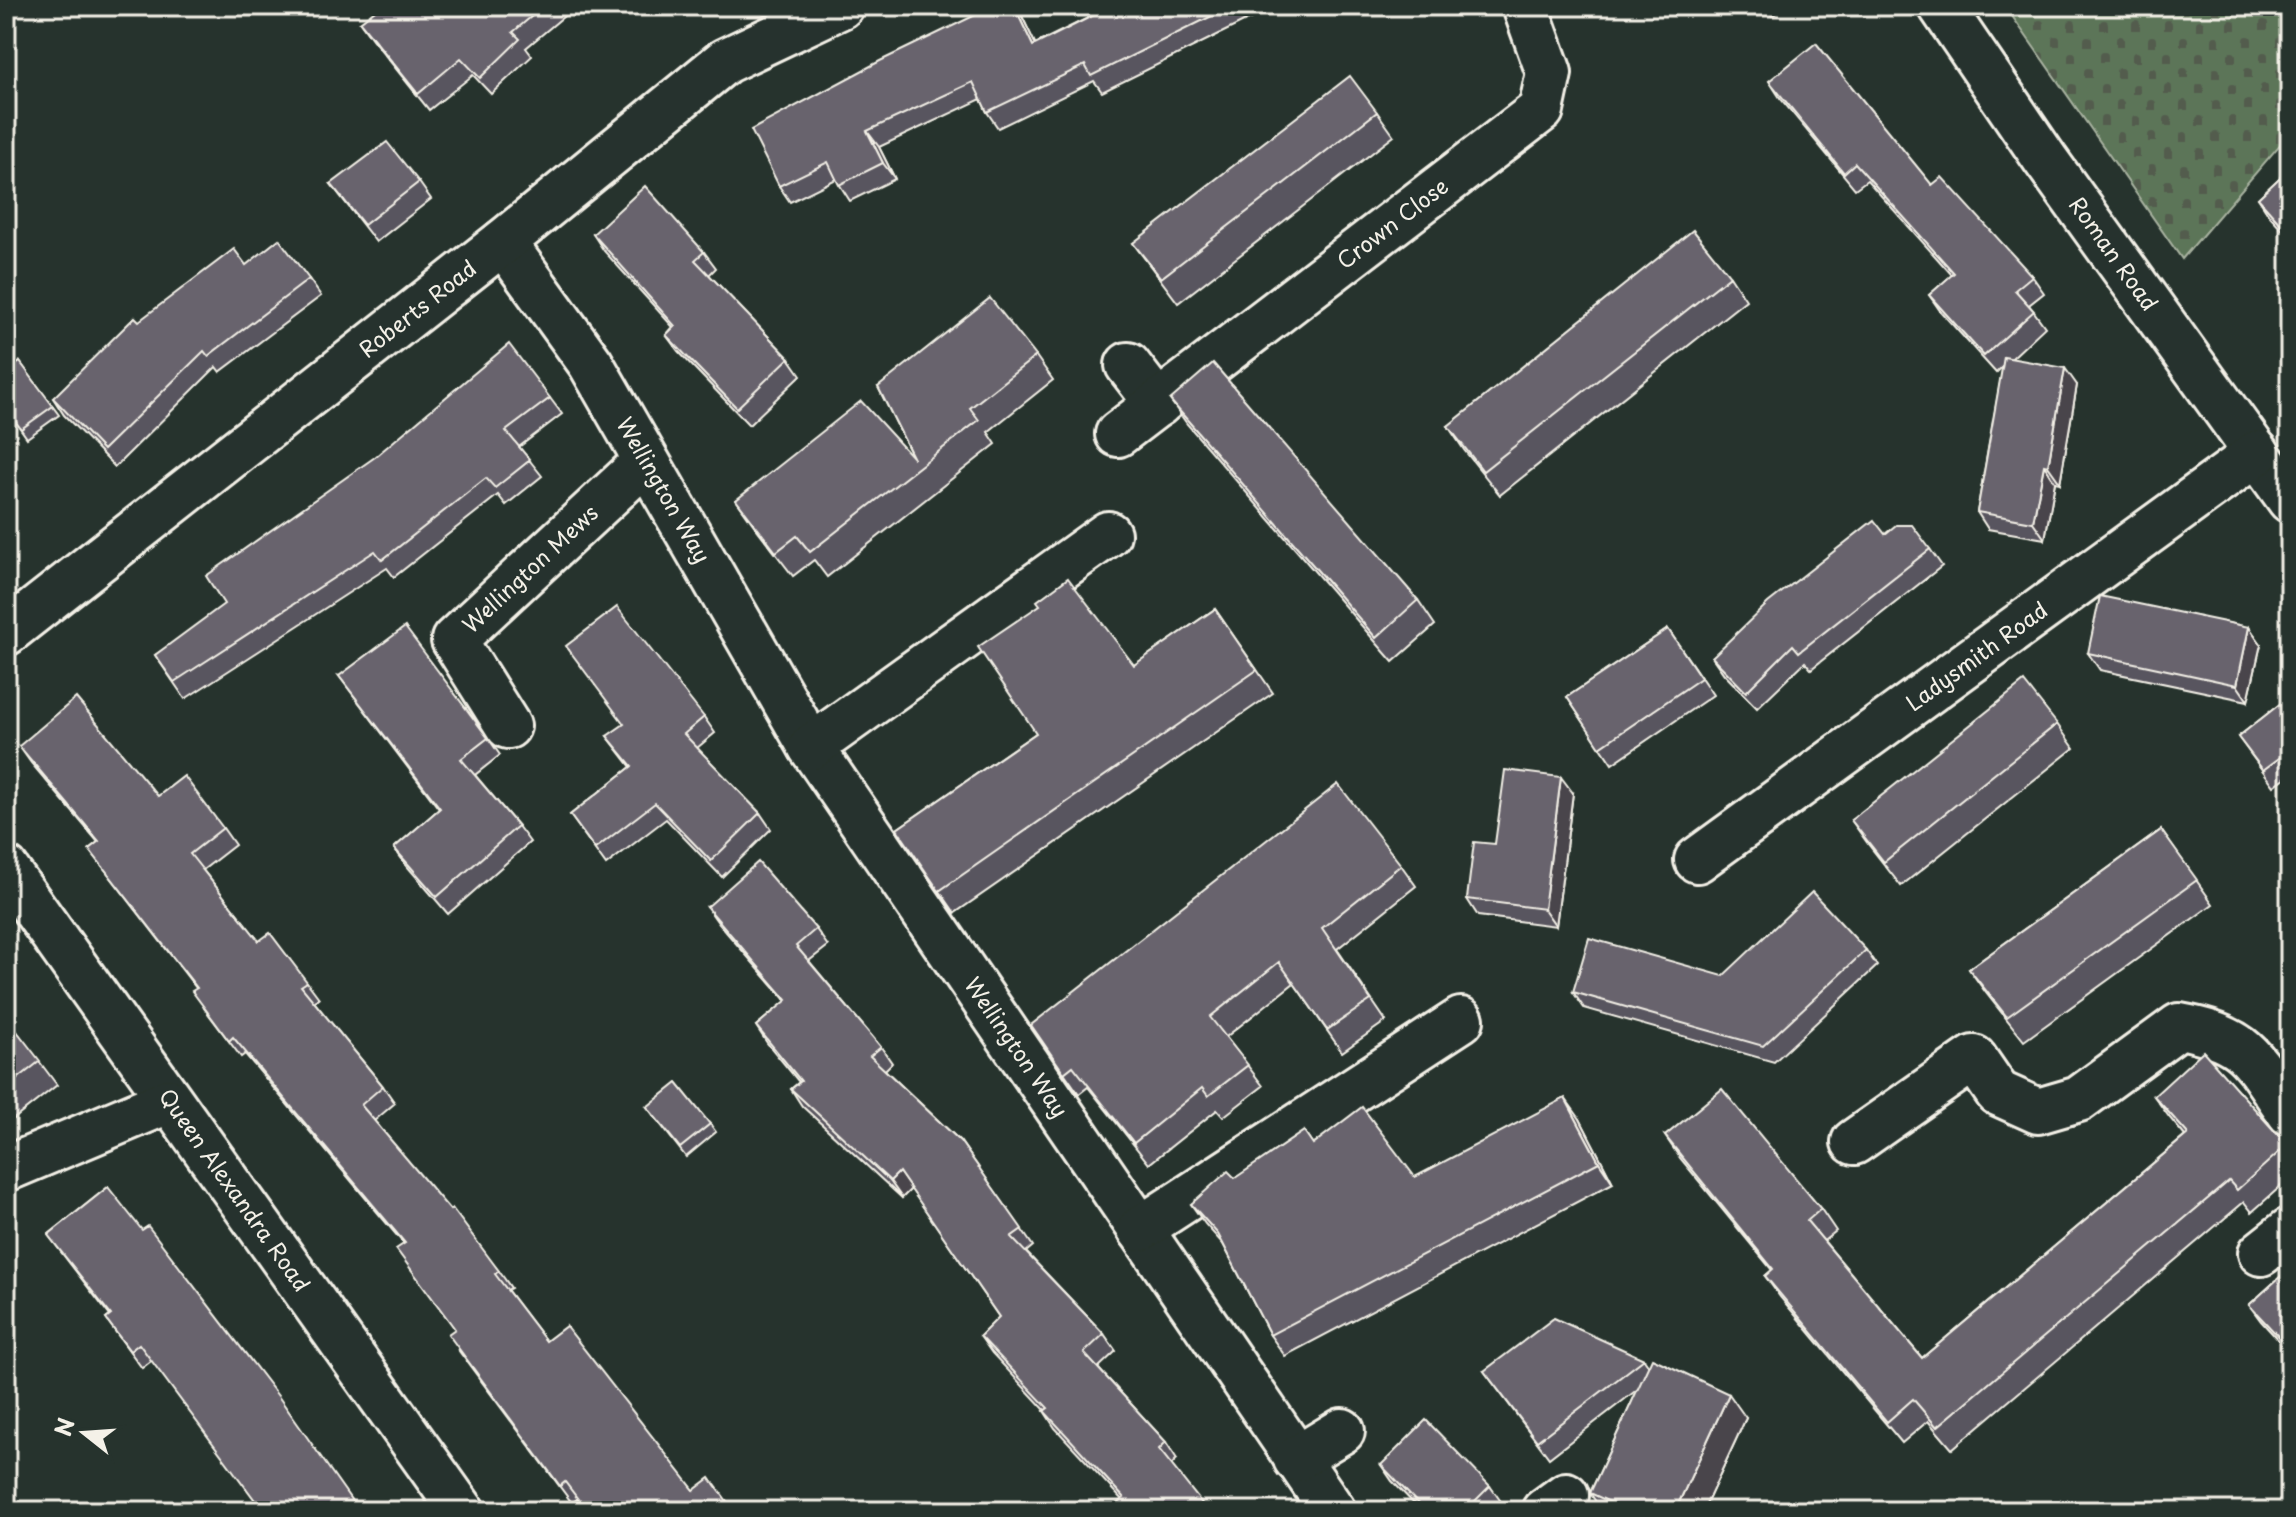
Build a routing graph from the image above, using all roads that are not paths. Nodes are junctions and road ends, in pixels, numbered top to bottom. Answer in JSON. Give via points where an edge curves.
{"nodes":[{"id":1,"x":841,"y":6,"type":"edge"},
{"id":2,"x":1525,"y":6,"type":"edge"},
{"id":3,"x":1941,"y":6,"type":"edge"},
{"id":4,"x":503,"y":242,"type":"junction"},
{"id":5,"x":1128,"y":365,"type":"dead end"},
{"id":6,"x":1158,"y":404,"type":"junction"},
{"id":7,"x":1118,"y":434,"type":"dead end"},
{"id":8,"x":2257,"y":453,"type":"junction"},
{"id":9,"x":646,"y":461,"type":"junction"},
{"id":10,"x":2290,"y":500,"type":"edge"},
{"id":11,"x":1108,"y":534,"type":"dead end"},
{"id":12,"x":6,"y":633,"type":"edge"},
{"id":13,"x":508,"y":726,"type":"dead end"},
{"id":14,"x":811,"y":747,"type":"junction"},
{"id":15,"x":1697,"y":860,"type":"dead end"},
{"id":16,"x":6,"y":869,"type":"edge"},
{"id":17,"x":1461,"y":1020,"type":"dead end"},
{"id":18,"x":168,"y":1101,"type":"junction"},
{"id":19,"x":2290,"y":1113,"type":"edge"},
{"id":20,"x":1854,"y":1142,"type":"dead end"},
{"id":21,"x":6,"y":1169,"type":"edge"},
{"id":22,"x":1140,"y":1229,"type":"junction"},
{"id":23,"x":1342,"y":1431,"type":"dead end"},
{"id":24,"x":1296,"y":1459,"type":"junction"},
{"id":25,"x":462,"y":1511,"type":"edge"},
{"id":26,"x":1333,"y":1511,"type":"edge"}],
"edges":[{"from":1,"to":4,"type":"street","name":"Roberts Road","via":[[725,61]]},
{"from":2,"to":6,"type":"street","name":"Crown Close","via":[[1549,73],[1541,110]]},
{"from":3,"to":8,"type":"street","name":"Roman Road"},
{"from":4,"to":9,"type":"street","name":"Wellington Way","via":[[591,364]]},
{"from":4,"to":12,"type":"street","name":"Roberts Road"},
{"from":5,"to":6,"type":"street"},
{"from":6,"to":7,"type":"street","name":"Crown Close"},
{"from":8,"to":10,"type":"street","name":"Roman Road"},
{"from":8,"to":15,"type":"street","name":"Ladysmith Road"},
{"from":9,"to":13,"type":"street","name":"Wellington Mews","via":[[454,640]]},
{"from":9,"to":14,"type":"street","name":"Wellington Way"},
{"from":11,"to":14,"type":"street"},
{"from":14,"to":22,"type":"street","name":"Wellington Way"},
{"from":16,"to":18,"type":"street","name":"Queen Alexandra Road"},
{"from":17,"to":22,"type":"street"},
{"from":18,"to":21,"type":"street"},
{"from":18,"to":25,"type":"street","name":"Queen Alexandra Road"},
{"from":19,"to":20,"type":"street","via":[[2244,1048],[2212,1032],[2179,1026],[2079,1099],[2038,1111],[1998,1093],[1974,1058]]},
{"from":22,"to":24,"type":"street","name":"Wellington Way"},
{"from":23,"to":24,"type":"street"},
{"from":24,"to":26,"type":"street","name":"Wellington Way"}]}
